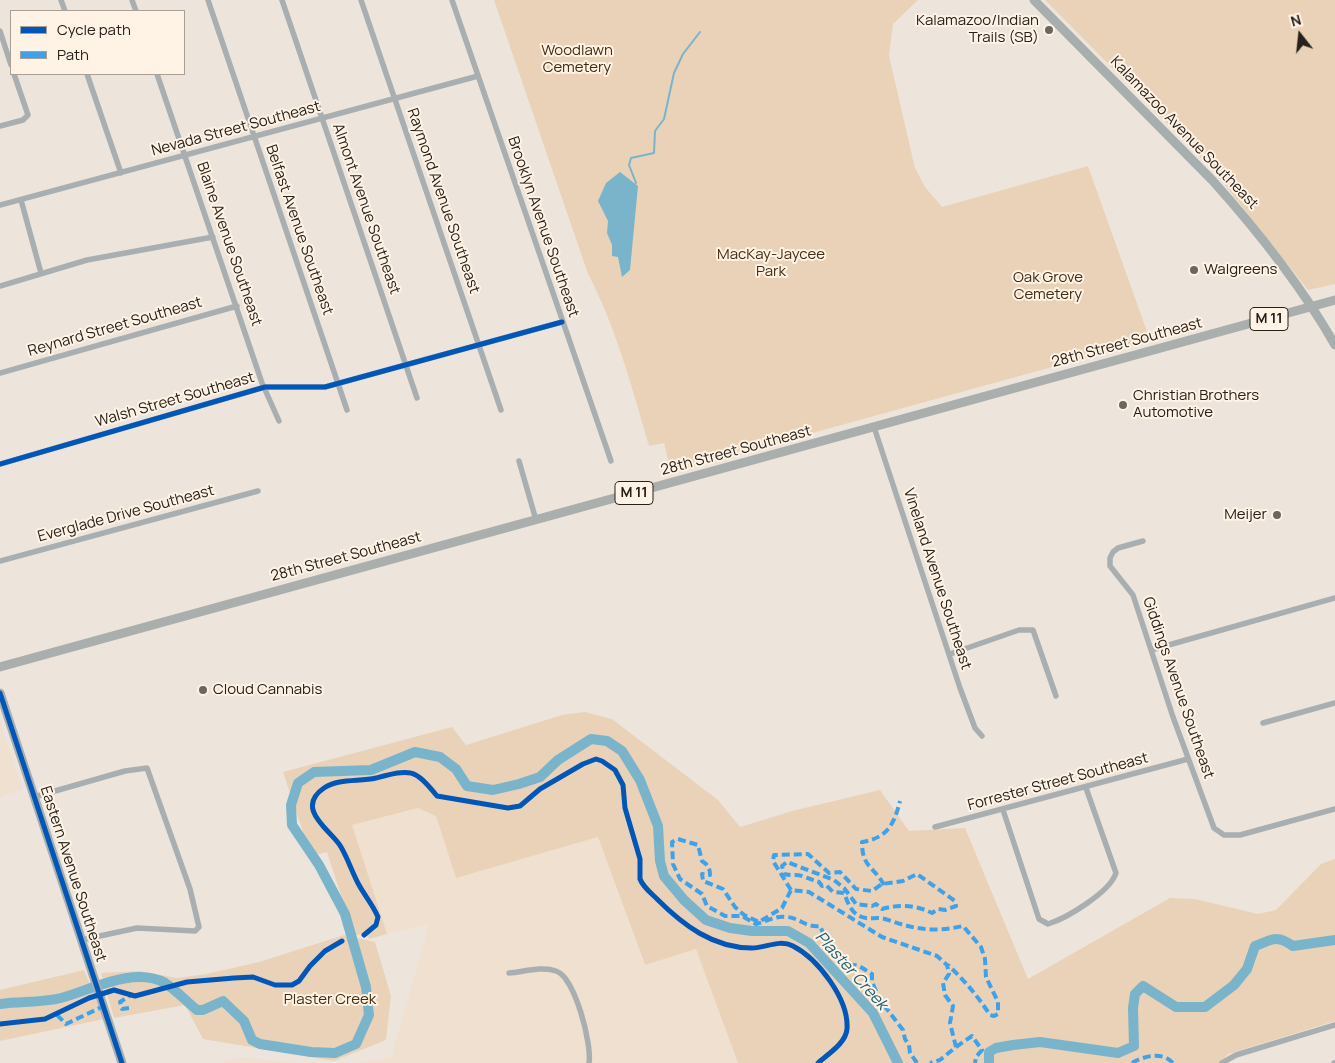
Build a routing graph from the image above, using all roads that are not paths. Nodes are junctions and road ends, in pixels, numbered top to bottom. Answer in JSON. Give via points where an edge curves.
{"nodes":[{"id":1,"x":208,"y":0,"type":"edge"},
{"id":2,"x":282,"y":0,"type":"edge"},
{"id":3,"x":361,"y":0,"type":"edge"},
{"id":4,"x":452,"y":0,"type":"edge"},
{"id":5,"x":1034,"y":0,"type":"edge"},
{"id":6,"x":0,"y":31,"type":"edge"},
{"id":7,"x":10,"y":61,"type":"edge"},
{"id":8,"x":14,"y":75,"type":"edge"},
{"id":9,"x":87,"y":75,"type":"edge"},
{"id":10,"x":157,"y":75,"type":"edge"},
{"id":11,"x":478,"y":76,"type":"junction"},
{"id":12,"x":396,"y":100,"type":"junction"},
{"id":13,"x":322,"y":119,"type":"junction"},
{"id":14,"x":0,"y":126,"type":"edge"},
{"id":15,"x":254,"y":138,"type":"junction"},
{"id":16,"x":185,"y":156,"type":"junction"},
{"id":17,"x":120,"y":173,"type":"junction"},
{"id":18,"x":20,"y":200,"type":"junction"},
{"id":19,"x":0,"y":205,"type":"edge"},
{"id":20,"x":213,"y":237,"type":"junction"},
{"id":21,"x":41,"y":273,"type":"junction"},
{"id":22,"x":0,"y":286,"type":"edge"},
{"id":23,"x":1335,"y":300,"type":"edge"},
{"id":24,"x":237,"y":306,"type":"junction"},
{"id":25,"x":1312,"y":307,"type":"junction"},
{"id":26,"x":562,"y":322,"type":"junction"},
{"id":27,"x":1335,"y":345,"type":"edge"},
{"id":28,"x":480,"y":346,"type":"junction"},
{"id":29,"x":406,"y":365,"type":"junction"},
{"id":30,"x":0,"y":373,"type":"edge"},
{"id":31,"x":338,"y":384,"type":"junction"},
{"id":32,"x":265,"y":387,"type":"junction"},
{"id":33,"x":417,"y":398,"type":"dead end"},
{"id":34,"x":346,"y":410,"type":"dead end"},
{"id":35,"x":501,"y":410,"type":"dead end"},
{"id":36,"x":279,"y":421,"type":"dead end"},
{"id":37,"x":874,"y":427,"type":"junction"},
{"id":38,"x":519,"y":461,"type":"dead end"},
{"id":39,"x":610,"y":461,"type":"dead end"},
{"id":40,"x":0,"y":464,"type":"edge"},
{"id":41,"x":258,"y":491,"type":"dead end"},
{"id":42,"x":536,"y":520,"type":"junction"},
{"id":43,"x":1143,"y":541,"type":"dead end"},
{"id":44,"x":0,"y":561,"type":"edge"},
{"id":45,"x":1335,"y":598,"type":"edge"},
{"id":46,"x":1151,"y":650,"type":"junction"},
{"id":47,"x":950,"y":654,"type":"junction"},
{"id":48,"x":0,"y":667,"type":"edge"},
{"id":49,"x":0,"y":693,"type":"edge"},
{"id":50,"x":1056,"y":696,"type":"dead end"},
{"id":51,"x":1335,"y":703,"type":"edge"},
{"id":52,"x":1263,"y":723,"type":"dead end"},
{"id":53,"x":982,"y":736,"type":"dead end"},
{"id":54,"x":1188,"y":759,"type":"junction"},
{"id":55,"x":1086,"y":788,"type":"junction"},
{"id":56,"x":34,"y":797,"type":"junction"},
{"id":57,"x":1335,"y":809,"type":"edge"},
{"id":58,"x":1003,"y":810,"type":"junction"},
{"id":59,"x":935,"y":827,"type":"dead end"},
{"id":60,"x":81,"y":940,"type":"junction"},
{"id":61,"x":509,"y":973,"type":"dead end"},
{"id":62,"x":1335,"y":1025,"type":"edge"},
{"id":63,"x":122,"y":1063,"type":"edge"},
{"id":64,"x":589,"y":1063,"type":"edge"},
{"id":65,"x":1222,"y":1063,"type":"edge"}],
"edges":[{"from":1,"to":15,"type":"street","name":"Belfast Avenue Southeast"},
{"from":2,"to":13,"type":"street","name":"Almont Avenue Southeast"},
{"from":3,"to":12,"type":"street","name":"Raymond Avenue Southeast"},
{"from":4,"to":11,"type":"street","name":"Brooklyn Avenue Southeast"},
{"from":5,"to":25,"type":"main road","name":"Kalamazoo Avenue Southeast","via":[[1212,180],[1252,225]]},
{"from":6,"to":7,"type":"street"},
{"from":8,"to":14,"type":"street","via":[[28,115],[23,120]]},
{"from":9,"to":17,"type":"street"},
{"from":10,"to":16,"type":"street","name":"Blaine Avenue Southeast"},
{"from":11,"to":12,"type":"street","name":"Nevada Street Southeast"},
{"from":11,"to":26,"type":"street","name":"Brooklyn Avenue Southeast"},
{"from":12,"to":13,"type":"street","name":"Nevada Street Southeast"},
{"from":12,"to":28,"type":"street","name":"Raymond Avenue Southeast"},
{"from":13,"to":15,"type":"street","name":"Nevada Street Southeast"},
{"from":13,"to":29,"type":"street","name":"Almont Avenue Southeast"},
{"from":15,"to":16,"type":"street","name":"Nevada Street Southeast"},
{"from":15,"to":31,"type":"street","name":"Belfast Avenue Southeast"},
{"from":16,"to":17,"type":"street","name":"Nevada Street Southeast"},
{"from":16,"to":20,"type":"street","name":"Blaine Avenue Southeast"},
{"from":17,"to":18,"type":"street","name":"Nevada Street Southeast"},
{"from":18,"to":19,"type":"street","name":"Nevada Street Southeast"},
{"from":18,"to":21,"type":"street"},
{"from":20,"to":21,"type":"street","via":[[116,254]]},
{"from":20,"to":24,"type":"street","name":"Blaine Avenue Southeast"},
{"from":21,"to":22,"type":"street"},
{"from":23,"to":25,"type":"main road","name":"28th Street Southeast","number":"M 11"},
{"from":24,"to":30,"type":"street","name":"Reynard Street Southeast"},
{"from":24,"to":32,"type":"street","name":"Blaine Avenue Southeast"},
{"from":25,"to":27,"type":"main road","name":"Kalamazoo Avenue Southeast"},
{"from":25,"to":37,"type":"main road","name":"28th Street Southeast","number":"M 11"},
{"from":26,"to":28,"type":"street","name":"Walsh Street Southeast"},
{"from":26,"to":39,"type":"street","name":"Brooklyn Avenue Southeast"},
{"from":28,"to":29,"type":"street","name":"Walsh Street Southeast"},
{"from":28,"to":35,"type":"street","name":"Raymond Avenue Southeast"},
{"from":29,"to":31,"type":"street","name":"Walsh Street Southeast"},
{"from":29,"to":33,"type":"street","name":"Almont Avenue Southeast"},
{"from":31,"to":32,"type":"street","name":"Walsh Street Southeast","via":[[314,388]]},
{"from":31,"to":34,"type":"street","name":"Belfast Avenue Southeast"},
{"from":32,"to":36,"type":"street","name":"Blaine Avenue Southeast"},
{"from":32,"to":40,"type":"street","name":"Walsh Street Southeast"},
{"from":37,"to":42,"type":"main road","name":"28th Street Southeast","number":"M 11"},
{"from":37,"to":47,"type":"street","name":"Vineland Avenue Southeast"},
{"from":38,"to":42,"type":"street"},
{"from":41,"to":44,"type":"street","name":"Everglade Drive Southeast"},
{"from":42,"to":48,"type":"main road","name":"28th Street Southeast","number":"M 11"},
{"from":43,"to":46,"type":"street","name":"Giddings Avenue Southeast","via":[[1118,548],[1110,558],[1110,566],[1133,595]]},
{"from":45,"to":46,"type":"street"},
{"from":46,"to":54,"type":"street","name":"Giddings Avenue Southeast"},
{"from":47,"to":50,"type":"street","via":[[1019,630],[1032,630]]},
{"from":47,"to":53,"type":"street","name":"Vineland Avenue Southeast","via":[[975,728]]},
{"from":49,"to":56,"type":"main road","name":"Eastern Avenue Southeast"},
{"from":51,"to":52,"type":"street"},
{"from":54,"to":55,"type":"street","name":"Forrester Street Southeast"},
{"from":54,"to":57,"type":"street","name":"Giddings Avenue Southeast","via":[[1214,828],[1224,835],[1253,832]]},
{"from":55,"to":58,"type":"street","name":"Forrester Street Southeast"},
{"from":55,"to":58,"type":"street","via":[[1116,873],[1103,890],[1070,914],[1048,924],[1039,919]]},
{"from":56,"to":60,"type":"main road","name":"Eastern Avenue Southeast"},
{"from":56,"to":60,"type":"street","via":[[125,771],[147,768],[190,889],[199,927],[195,931],[137,928]]},
{"from":58,"to":59,"type":"street","name":"Forrester Street Southeast"},
{"from":60,"to":63,"type":"main road","name":"Eastern Avenue Southeast"},
{"from":61,"to":64,"type":"street","via":[[545,969],[557,971],[566,978],[583,1022]]},
{"from":62,"to":65,"type":"street","via":[[1236,1055]]}]}
